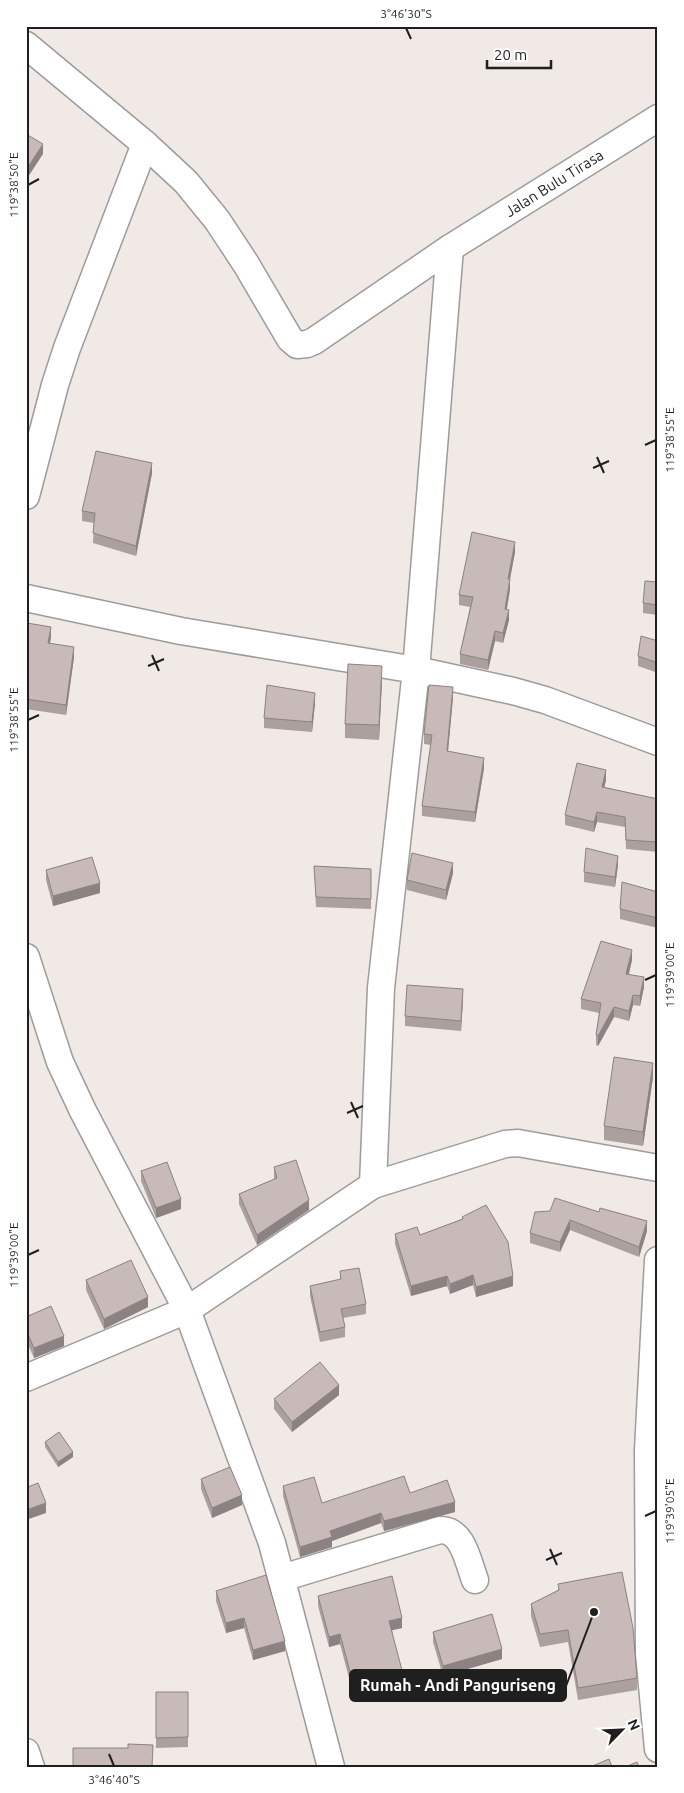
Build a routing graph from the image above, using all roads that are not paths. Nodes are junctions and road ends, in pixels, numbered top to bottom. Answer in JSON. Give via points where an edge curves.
{"nodes":[{"id":1,"x":26,"y":45,"type":"edge"},
{"id":2,"x":658,"y":118,"type":"edge"},
{"id":3,"x":145,"y":144,"type":"junction"},
{"id":4,"x":450,"y":248,"type":"junction"},
{"id":5,"x":26,"y":496,"type":"edge"},
{"id":6,"x":26,"y":598,"type":"edge"},
{"id":7,"x":416,"y":670,"type":"junction"},
{"id":8,"x":658,"y":742,"type":"edge"},
{"id":9,"x":26,"y":957,"type":"edge"},
{"id":10,"x":658,"y":1168,"type":"edge"},
{"id":11,"x":374,"y":1185,"type":"junction"},
{"id":12,"x":658,"y":1260,"type":"edge"},
{"id":13,"x":187,"y":1310,"type":"junction"},
{"id":14,"x":28,"y":1373,"type":"edge"},
{"id":15,"x":282,"y":1578,"type":"junction"},
{"id":16,"x":475,"y":1580,"type":"dead end"},
{"id":17,"x":658,"y":1749,"type":"edge"},
{"id":18,"x":26,"y":1752,"type":"edge"},
{"id":19,"x":31,"y":1767,"type":"edge"},
{"id":20,"x":331,"y":1767,"type":"edge"}],
"edges":[{"from":1,"to":3,"type":"street"},
{"from":2,"to":4,"type":"street","name":"Jalan Bulu Tirasa"},
{"from":3,"to":4,"type":"street","name":"Jalan Bulu Tirasa","via":[[186,182],[217,220],[290,339],[297,345],[314,340]]},
{"from":3,"to":5,"type":"street","via":[[67,348]]},
{"from":4,"to":7,"type":"street"},
{"from":6,"to":7,"type":"street","via":[[180,631]]},
{"from":7,"to":8,"type":"street","via":[[537,697]]},
{"from":7,"to":11,"type":"street","via":[[381,988]]},
{"from":9,"to":13,"type":"street","via":[[60,1062]]},
{"from":10,"to":11,"type":"street","via":[[518,1143],[505,1144]]},
{"from":11,"to":13,"type":"street"},
{"from":12,"to":17,"type":"street","via":[[648,1450],[649,1654]]},
{"from":13,"to":14,"type":"street"},
{"from":13,"to":15,"type":"street","via":[[263,1516]]},
{"from":15,"to":16,"type":"street","via":[[450,1529],[457,1535]]},
{"from":15,"to":20,"type":"street"},
{"from":18,"to":19,"type":"street"}]}
